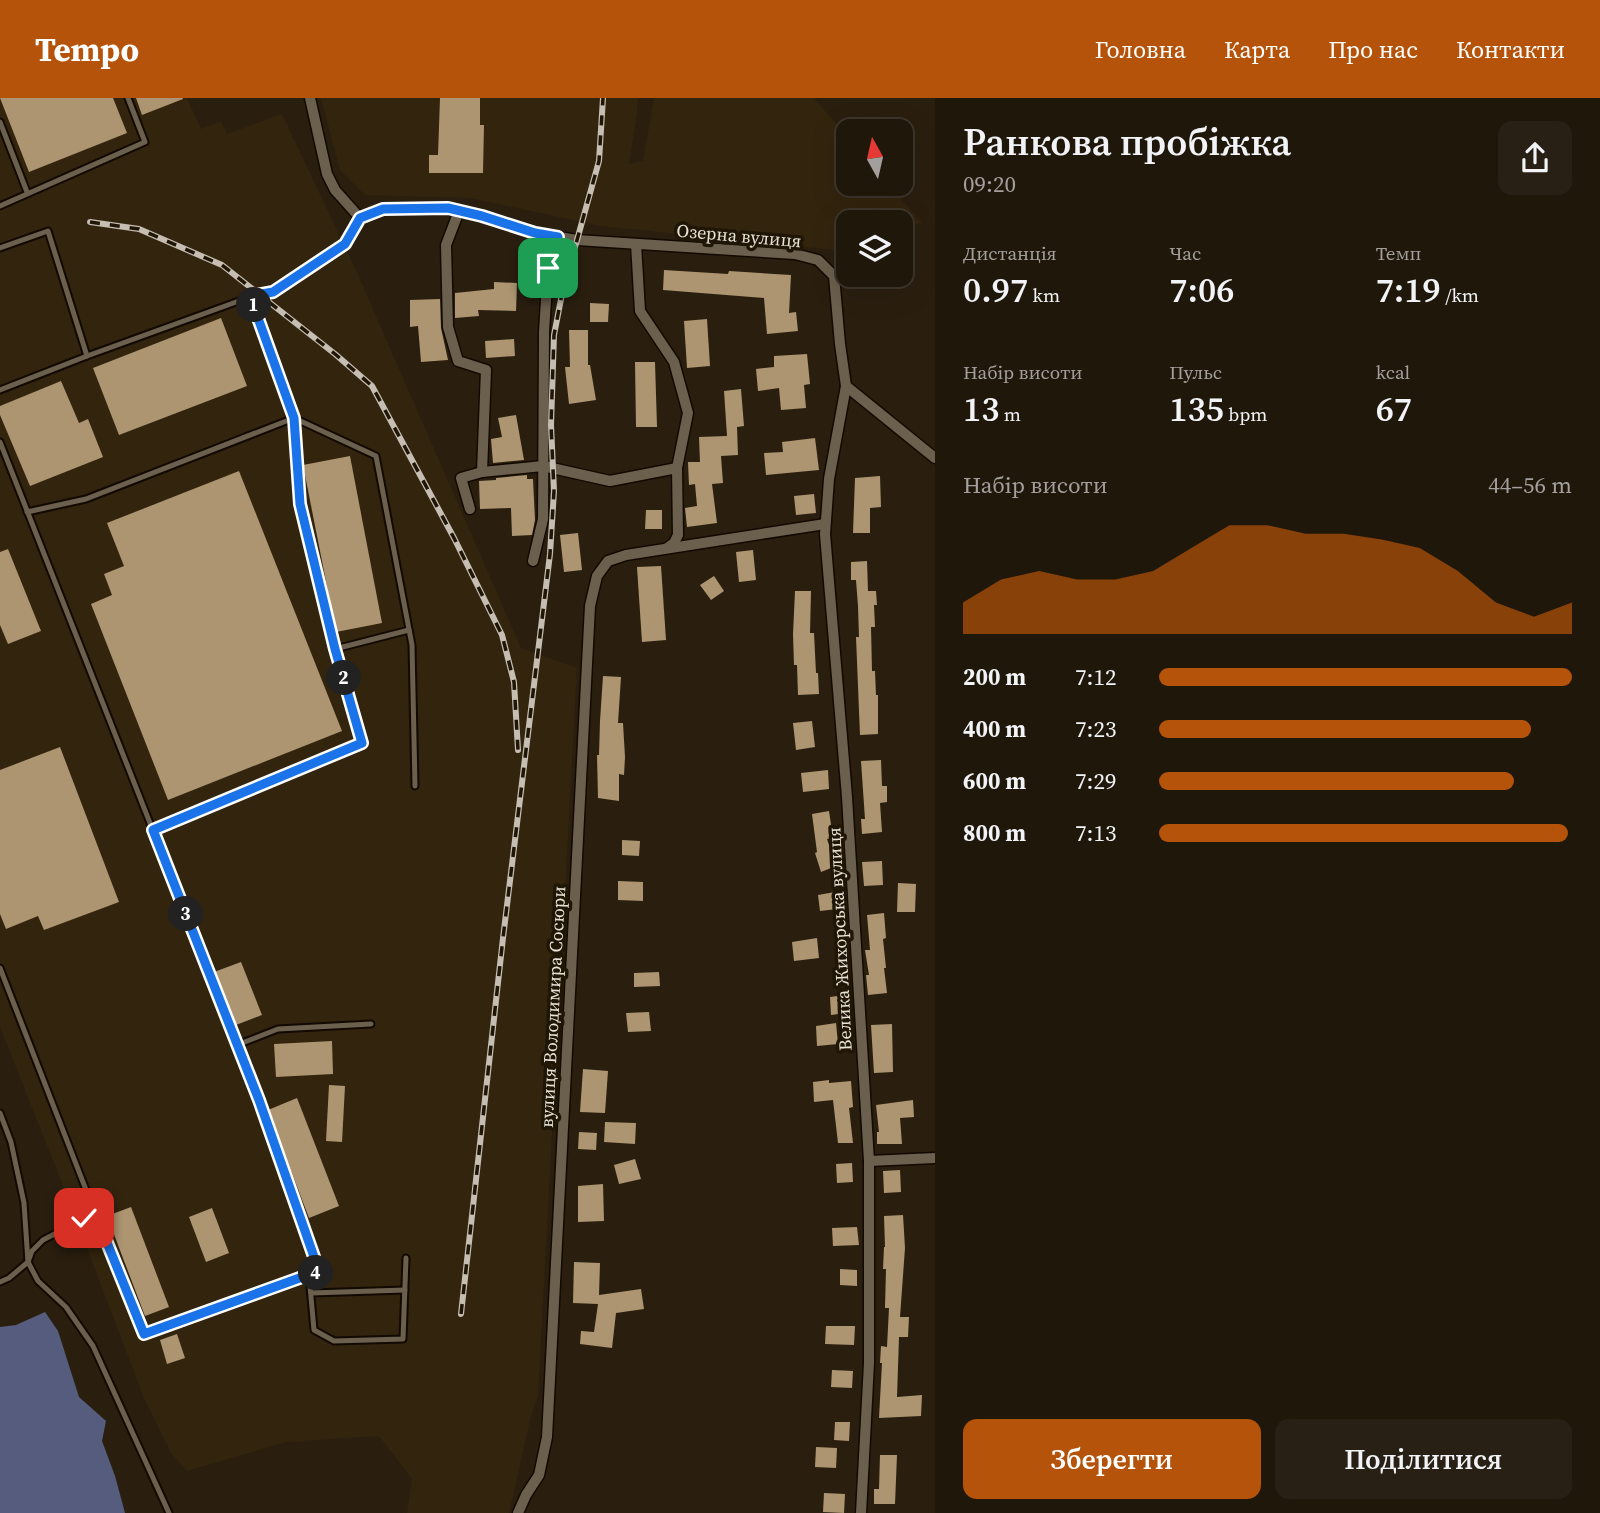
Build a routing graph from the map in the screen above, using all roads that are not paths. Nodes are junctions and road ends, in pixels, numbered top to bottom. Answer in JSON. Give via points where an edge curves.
{"nodes":[{"id":1,"x":128,"y":98,"type":"edge"},
{"id":2,"x":310,"y":98,"type":"edge"},
{"id":3,"x":0,"y":122,"type":"edge"},
{"id":4,"x":27,"y":192,"type":"junction"},
{"id":5,"x":0,"y":206,"type":"edge"},
{"id":6,"x":459,"y":211,"type":"junction"},
{"id":7,"x":360,"y":218,"type":"junction"},
{"id":8,"x":558,"y":237,"type":"junction"},
{"id":9,"x":636,"y":244,"type":"junction"},
{"id":10,"x":0,"y":248,"type":"edge"},
{"id":11,"x":250,"y":296,"type":"junction"},
{"id":12,"x":87,"y":356,"type":"junction"},
{"id":13,"x":846,"y":386,"type":"junction"},
{"id":14,"x":0,"y":390,"type":"edge"},
{"id":15,"x":294,"y":418,"type":"junction"},
{"id":16,"x":0,"y":442,"type":"edge"},
{"id":17,"x":935,"y":458,"type":"edge"},
{"id":18,"x":543,"y":466,"type":"junction"},
{"id":19,"x":677,"y":468,"type":"junction"},
{"id":20,"x":482,"y":472,"type":"junction"},
{"id":21,"x":470,"y":509,"type":"dead end"},
{"id":22,"x":27,"y":512,"type":"junction"},
{"id":23,"x":825,"y":524,"type":"junction"},
{"id":24,"x":666,"y":548,"type":"junction"},
{"id":25,"x":533,"y":561,"type":"dead end"},
{"id":26,"x":409,"y":630,"type":"junction"},
{"id":27,"x":335,"y":649,"type":"junction"},
{"id":28,"x":415,"y":786,"type":"dead end"},
{"id":29,"x":153,"y":830,"type":"junction"},
{"id":30,"x":0,"y":968,"type":"edge"},
{"id":31,"x":371,"y":1024,"type":"dead end"},
{"id":32,"x":237,"y":1045,"type":"junction"},
{"id":33,"x":0,"y":1113,"type":"edge"},
{"id":34,"x":935,"y":1158,"type":"edge"},
{"id":35,"x":869,"y":1161,"type":"junction"},
{"id":36,"x":95,"y":1213,"type":"junction"},
{"id":37,"x":406,"y":1258,"type":"dead end"},
{"id":38,"x":28,"y":1262,"type":"junction"},
{"id":39,"x":309,"y":1275,"type":"junction"},
{"id":40,"x":0,"y":1282,"type":"edge"},
{"id":41,"x":405,"y":1290,"type":"junction"},
{"id":42,"x":311,"y":1293,"type":"junction"},
{"id":43,"x":169,"y":1513,"type":"edge"},
{"id":44,"x":518,"y":1513,"type":"edge"},
{"id":45,"x":861,"y":1513,"type":"edge"}],
"edges":[{"from":1,"to":4,"type":"lane","via":[[145,142]]},
{"from":2,"to":7,"type":"street","via":[[327,174]]},
{"from":3,"to":4,"type":"lane"},
{"from":4,"to":5,"type":"lane"},
{"from":6,"to":7,"type":"street","name":"Озерна вулиця","via":[[383,209]]},
{"from":6,"to":8,"type":"street","name":"Озерна вулиця"},
{"from":6,"to":20,"type":"street","via":[[446,245],[448,327],[458,361],[486,370]]},
{"from":7,"to":11,"type":"lane","via":[[345,244],[273,292]]},
{"from":8,"to":9,"type":"street","name":"Озерна вулиця"},
{"from":8,"to":18,"type":"street","via":[[548,268]]},
{"from":9,"to":13,"type":"street","name":"Озерна вулиця","via":[[795,254],[818,260],[834,276]]},
{"from":9,"to":19,"type":"street","via":[[640,311],[674,362],[688,413]]},
{"from":10,"to":12,"type":"lane","via":[[48,231]]},
{"from":11,"to":12,"type":"lane"},
{"from":11,"to":15,"type":"lane"},
{"from":12,"to":14,"type":"lane"},
{"from":13,"to":17,"type":"street"},
{"from":13,"to":23,"type":"street","name":"Озерна вулиця"},
{"from":15,"to":22,"type":"lane","via":[[86,499]]},
{"from":15,"to":26,"type":"lane","via":[[376,456]]},
{"from":15,"to":27,"type":"lane","via":[[300,504]]},
{"from":16,"to":22,"type":"lane"},
{"from":18,"to":19,"type":"street","via":[[610,481]]},
{"from":18,"to":20,"type":"street"},
{"from":18,"to":25,"type":"street","via":[[542,519]]},
{"from":19,"to":24,"type":"street","via":[[678,535]]},
{"from":20,"to":21,"type":"street","via":[[461,478]]},
{"from":22,"to":29,"type":"lane"},
{"from":23,"to":24,"type":"street"},
{"from":23,"to":35,"type":"street","name":"Велика Жихорська вулиця"},
{"from":24,"to":44,"type":"street","name":"вулиця Володимира Сосюри","via":[[608,561],[597,576],[590,606],[547,1437],[539,1475]]},
{"from":26,"to":27,"type":"lane"},
{"from":26,"to":28,"type":"lane"},
{"from":27,"to":29,"type":"lane","via":[[362,743]]},
{"from":29,"to":32,"type":"lane"},
{"from":30,"to":36,"type":"lane"},
{"from":31,"to":32,"type":"lane","via":[[278,1029]]},
{"from":32,"to":39,"type":"lane","via":[[319,1271]]},
{"from":33,"to":38,"type":"lane","via":[[24,1203]]},
{"from":34,"to":35,"type":"street"},
{"from":35,"to":45,"type":"street","name":"Велика Жихорська вулиця","via":[[869,1363]]},
{"from":36,"to":38,"type":"lane","via":[[43,1240]]},
{"from":36,"to":39,"type":"lane","via":[[144,1334]]},
{"from":37,"to":41,"type":"lane"},
{"from":38,"to":40,"type":"lane"},
{"from":38,"to":43,"type":"lane","via":[[38,1281],[66,1307],[93,1346]]},
{"from":39,"to":42,"type":"lane"},
{"from":41,"to":42,"type":"lane"},
{"from":41,"to":42,"type":"lane","via":[[403,1339],[334,1341],[314,1330]]}]}
